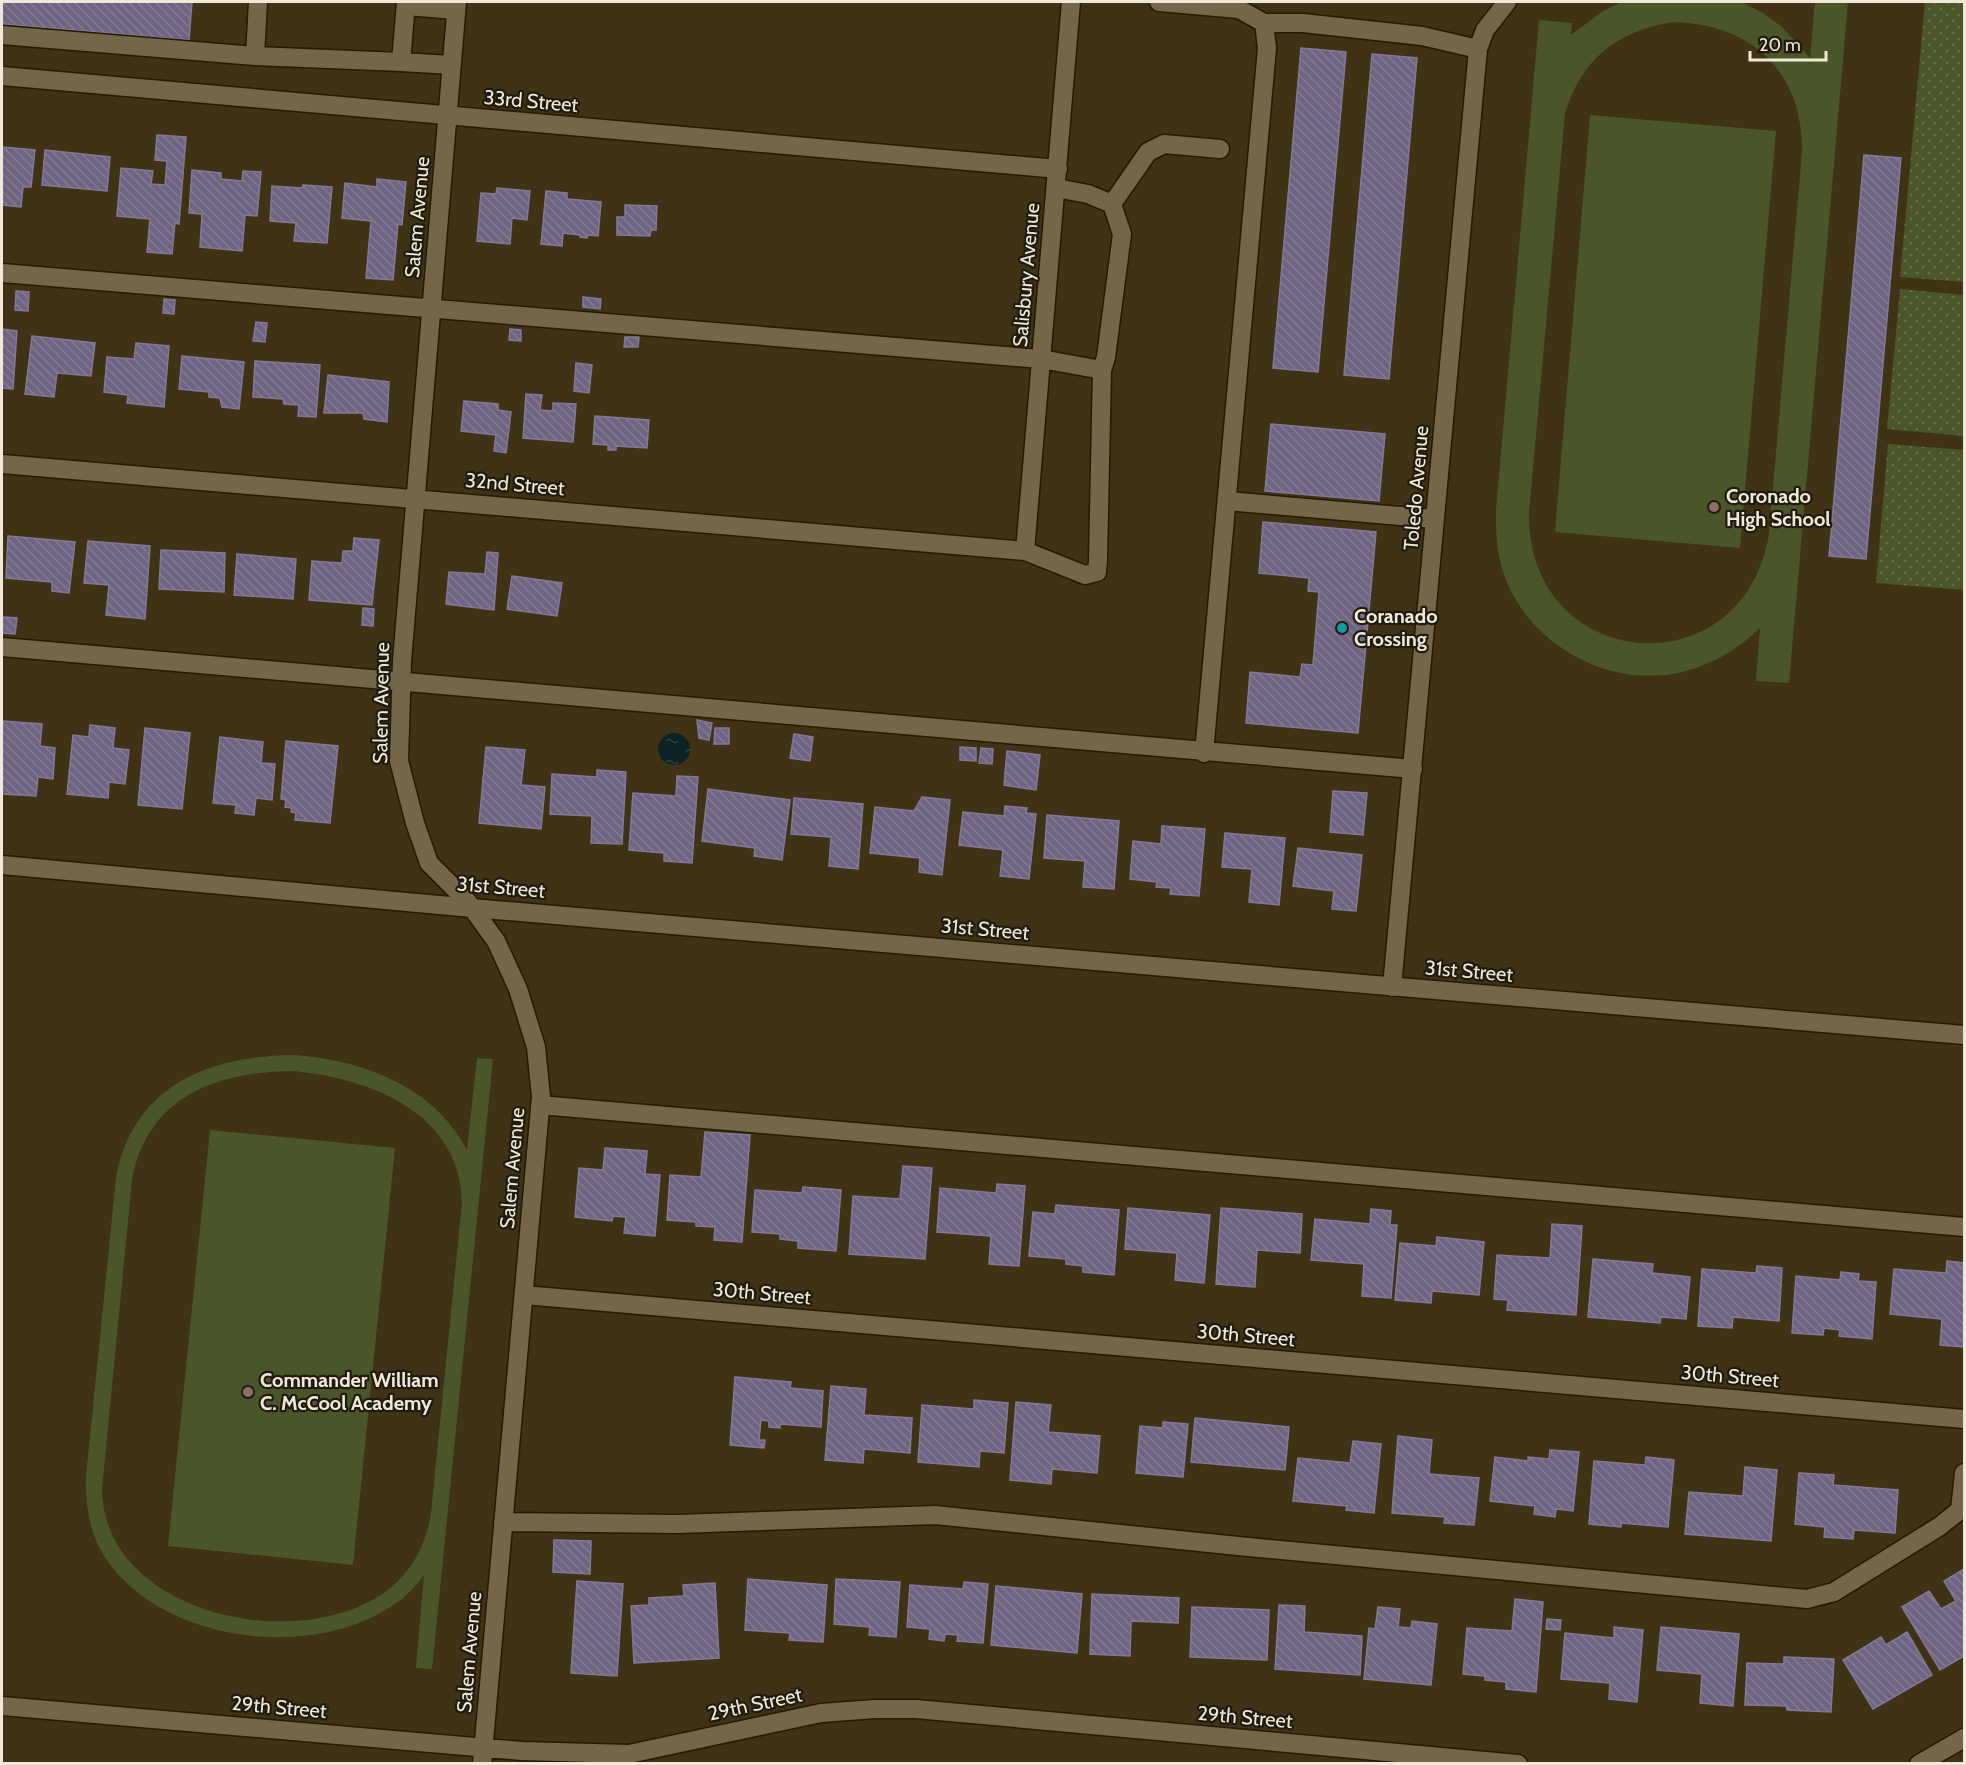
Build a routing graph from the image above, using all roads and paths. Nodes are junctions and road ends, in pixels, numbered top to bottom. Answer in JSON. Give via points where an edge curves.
{"nodes":[{"id":1,"x":258,"y":2,"type":"edge"},
{"id":2,"x":1071,"y":2,"type":"edge"},
{"id":3,"x":1159,"y":2,"type":"edge"},
{"id":4,"x":1507,"y":2,"type":"edge"},
{"id":5,"x":406,"y":4,"type":"edge"},
{"id":6,"x":457,"y":6,"type":"edge"},
{"id":7,"x":1264,"y":23,"type":"junction"},
{"id":8,"x":2,"y":35,"type":"edge"},
{"id":9,"x":1478,"y":49,"type":"junction"},
{"id":10,"x":255,"y":56,"type":"junction"},
{"id":11,"x":401,"y":62,"type":"junction"},
{"id":12,"x":452,"y":65,"type":"junction"},
{"id":13,"x":2,"y":76,"type":"edge"},
{"id":14,"x":448,"y":116,"type":"junction"},
{"id":15,"x":1220,"y":149,"type":"dead end"},
{"id":16,"x":1058,"y":169,"type":"junction"},
{"id":17,"x":1056,"y":188,"type":"junction"},
{"id":18,"x":1112,"y":204,"type":"junction"},
{"id":19,"x":2,"y":273,"type":"edge"},
{"id":20,"x":431,"y":310,"type":"junction"},
{"id":21,"x":1041,"y":359,"type":"junction"},
{"id":22,"x":1102,"y":370,"type":"junction"},
{"id":23,"x":2,"y":464,"type":"edge"},
{"id":24,"x":415,"y":498,"type":"junction"},
{"id":25,"x":1227,"y":501,"type":"junction"},
{"id":26,"x":1435,"y":519,"type":"junction"},
{"id":27,"x":1024,"y":551,"type":"junction"},
{"id":28,"x":2,"y":647,"type":"edge"},
{"id":29,"x":401,"y":681,"type":"junction"},
{"id":30,"x":1204,"y":753,"type":"junction"},
{"id":31,"x":1413,"y":770,"type":"junction"},
{"id":32,"x":2,"y":865,"type":"edge"},
{"id":33,"x":472,"y":908,"type":"junction"},
{"id":34,"x":1392,"y":987,"type":"junction"},
{"id":35,"x":1965,"y":1035,"type":"edge"},
{"id":36,"x":540,"y":1105,"type":"junction"},
{"id":37,"x":1965,"y":1227,"type":"edge"},
{"id":38,"x":524,"y":1295,"type":"junction"},
{"id":39,"x":1965,"y":1419,"type":"edge"},
{"id":40,"x":1965,"y":1473,"type":"edge"},
{"id":41,"x":503,"y":1522,"type":"junction"},
{"id":42,"x":2,"y":1706,"type":"edge"},
{"id":43,"x":1965,"y":1738,"type":"edge"},
{"id":44,"x":482,"y":1756,"type":"edge"},
{"id":45,"x":1470,"y":1761,"type":"edge"},
{"id":46,"x":1518,"y":1764,"type":"edge"},
{"id":47,"x":1919,"y":1764,"type":"edge"}],
"edges":[{"from":1,"to":10,"type":"street"},
{"from":2,"to":16,"type":"street","name":"Salisbury Avenue"},
{"from":3,"to":7,"type":"street","via":[[1239,9]]},
{"from":4,"to":9,"type":"street","name":"Toledo Avenue","via":[[1485,30]]},
{"from":5,"to":6,"type":"street"},
{"from":5,"to":11,"type":"street"},
{"from":6,"to":12,"type":"street","name":"Salem Avenue"},
{"from":7,"to":9,"type":"street","via":[[1303,23],[1422,36]]},
{"from":7,"to":25,"type":"street","via":[[1267,48]]},
{"from":8,"to":10,"type":"street"},
{"from":9,"to":26,"type":"street","name":"Toledo Avenue"},
{"from":10,"to":11,"type":"street"},
{"from":11,"to":12,"type":"street"},
{"from":12,"to":14,"type":"street","name":"Salem Avenue"},
{"from":13,"to":14,"type":"street","name":"33rd Street"},
{"from":14,"to":16,"type":"street","name":"33rd Street"},
{"from":14,"to":20,"type":"street","name":"Salem Avenue"},
{"from":15,"to":18,"type":"street","via":[[1164,144],[1148,152]]},
{"from":16,"to":17,"type":"street","name":"Salisbury Avenue"},
{"from":17,"to":18,"type":"street","via":[[1088,194]]},
{"from":17,"to":21,"type":"street","name":"Salisbury Avenue"},
{"from":18,"to":22,"type":"street","via":[[1122,234]]},
{"from":19,"to":20,"type":"street"},
{"from":20,"to":21,"type":"street"},
{"from":20,"to":24,"type":"street","name":"Salem Avenue"},
{"from":21,"to":22,"type":"street"},
{"from":21,"to":27,"type":"street","name":"Salisbury Avenue"},
{"from":22,"to":27,"type":"street","name":"32nd Street","via":[[1097,572],[1085,575]]},
{"from":23,"to":24,"type":"street","name":"32nd Street"},
{"from":24,"to":27,"type":"street","name":"32nd Street"},
{"from":24,"to":29,"type":"street","name":"Salem Avenue"},
{"from":25,"to":26,"type":"street"},
{"from":25,"to":30,"type":"street"},
{"from":26,"to":31,"type":"street","name":"Toledo Avenue"},
{"from":28,"to":29,"type":"street"},
{"from":29,"to":30,"type":"street"},
{"from":29,"to":33,"type":"street","name":"Salem Avenue","via":[[399,761],[415,823],[429,863]]},
{"from":30,"to":31,"type":"street"},
{"from":31,"to":34,"type":"street","name":"Toledo Avenue"},
{"from":32,"to":33,"type":"street","name":"31st Street"},
{"from":33,"to":34,"type":"street","name":"31st Street"},
{"from":33,"to":36,"type":"street","name":"Salem Avenue","via":[[496,941],[518,989],[536,1047]]},
{"from":34,"to":35,"type":"street","name":"31st Street"},
{"from":36,"to":37,"type":"street"},
{"from":36,"to":38,"type":"street","name":"Salem Avenue"},
{"from":38,"to":39,"type":"street","name":"30th Street"},
{"from":38,"to":41,"type":"street","name":"Salem Avenue"},
{"from":40,"to":41,"type":"street","via":[[1960,1510],[1940,1526],[1834,1592],[1807,1599],[935,1515],[678,1524]]},
{"from":41,"to":44,"type":"street","name":"Salem Avenue"},
{"from":42,"to":44,"type":"street","name":"29th Street"},
{"from":43,"to":47,"type":"street"},
{"from":44,"to":45,"type":"street","name":"29th Street","via":[[628,1754],[821,1713],[875,1708]]},
{"from":45,"to":46,"type":"street","name":"29th Street"}]}
